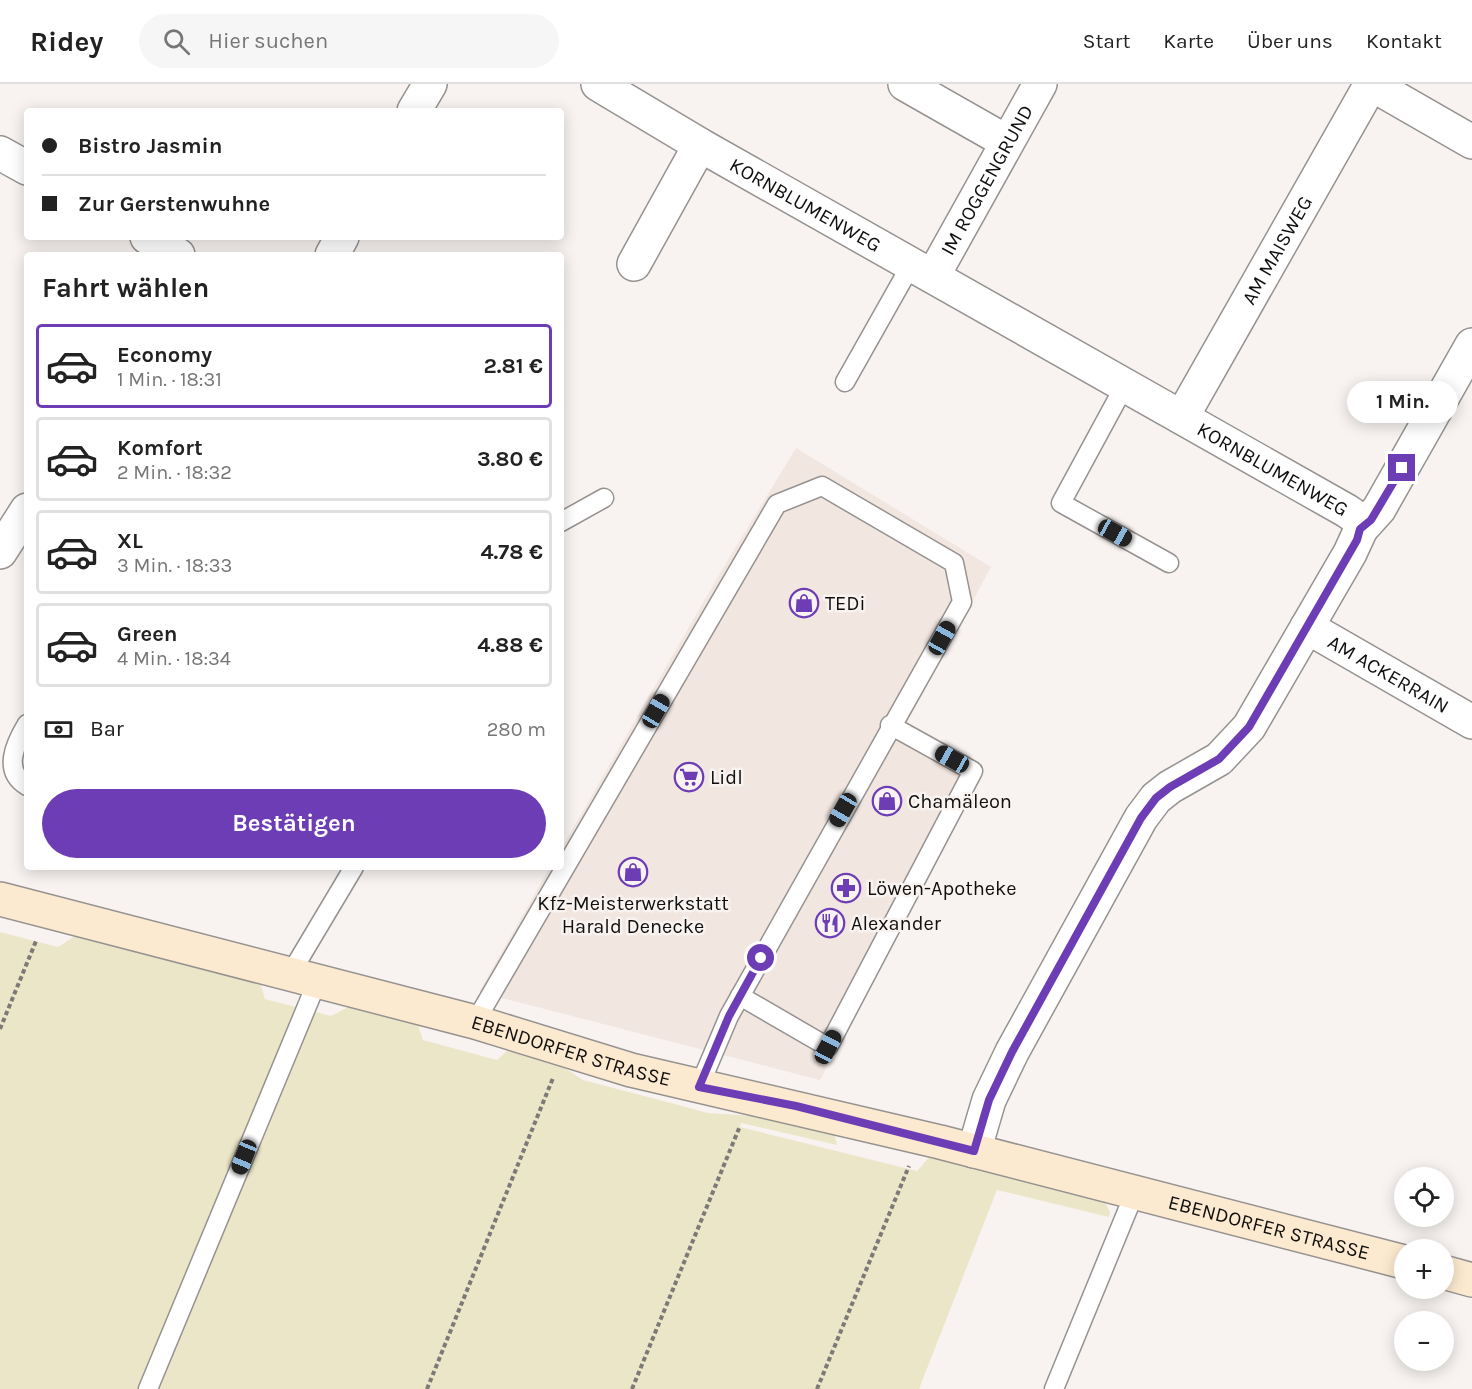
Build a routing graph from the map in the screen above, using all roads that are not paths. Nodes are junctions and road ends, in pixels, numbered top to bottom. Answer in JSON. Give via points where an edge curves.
{"nodes":[{"id":1,"x":429,"y":84,"type":"edge"},
{"id":2,"x":598,"y":84,"type":"edge"},
{"id":3,"x":905,"y":84,"type":"edge"},
{"id":4,"x":1040,"y":84,"type":"edge"},
{"id":5,"x":1371,"y":84,"type":"edge"},
{"id":6,"x":416,"y":108,"type":"edge"},
{"id":7,"x":1007,"y":142,"type":"junction"},
{"id":8,"x":1472,"y":142,"type":"edge"},
{"id":9,"x":700,"y":145,"type":"junction"},
{"id":10,"x":0,"y":153,"type":"edge"},
{"id":11,"x":24,"y":166,"type":"edge"},
{"id":12,"x":152,"y":240,"type":"edge"},
{"id":13,"x":173,"y":252,"type":"edge"},
{"id":14,"x":634,"y":264,"type":"dead end"},
{"id":15,"x":922,"y":270,"type":"junction"},
{"id":16,"x":1472,"y":345,"type":"edge"},
{"id":17,"x":845,"y":382,"type":"dead end"},
{"id":18,"x":1125,"y":385,"type":"junction"},
{"id":19,"x":1182,"y":417,"type":"junction"},
{"id":20,"x":604,"y":498,"type":"dead end"},
{"id":21,"x":24,"y":515,"type":"edge"},
{"id":22,"x":564,"y":520,"type":"edge"},
{"id":23,"x":1360,"y":529,"type":"junction"},
{"id":24,"x":0,"y":552,"type":"edge"},
{"id":25,"x":1169,"y":563,"type":"dead end"},
{"id":26,"x":1307,"y":627,"type":"junction"},
{"id":27,"x":1472,"y":722,"type":"edge"},
{"id":28,"x":890,"y":725,"type":"junction"},
{"id":29,"x":24,"y":729,"type":"edge"},
{"id":30,"x":24,"y":783,"type":"edge"},
{"id":31,"x":564,"y":869,"type":"edge"},
{"id":32,"x":353,"y":870,"type":"edge"},
{"id":33,"x":564,"y":870,"type":"edge"},
{"id":34,"x":0,"y":899,"type":"edge"},
{"id":35,"x":303,"y":979,"type":"junction"},
{"id":36,"x":740,"y":996,"type":"junction"},
{"id":37,"x":475,"y":1022,"type":"junction"},
{"id":38,"x":699,"y":1087,"type":"junction"},
{"id":39,"x":974,"y":1151,"type":"junction"},
{"id":40,"x":1135,"y":1192,"type":"junction"},
{"id":41,"x":1394,"y":1259,"type":"edge"},
{"id":42,"x":1454,"y":1275,"type":"edge"},
{"id":43,"x":1472,"y":1280,"type":"edge"},
{"id":44,"x":148,"y":1389,"type":"edge"},
{"id":45,"x":1054,"y":1389,"type":"edge"}],
"edges":[{"from":1,"to":6,"type":"street"},
{"from":2,"to":9,"type":"street","name":"KORNBLUMENWEG"},
{"from":3,"to":7,"type":"street"},
{"from":4,"to":7,"type":"street","name":"IM ROGGENGRUND"},
{"from":5,"to":8,"type":"street"},
{"from":5,"to":19,"type":"street","name":"AM MAISWEG"},
{"from":7,"to":15,"type":"street","name":"IM ROGGENGRUND"},
{"from":9,"to":14,"type":"street"},
{"from":9,"to":15,"type":"street","name":"KORNBLUMENWEG"},
{"from":10,"to":11,"type":"street"},
{"from":12,"to":13,"type":"street"},
{"from":15,"to":17,"type":"lane"},
{"from":15,"to":18,"type":"street","name":"KORNBLUMENWEG"},
{"from":16,"to":23,"type":"street","via":[[1379,509]]},
{"from":18,"to":19,"type":"street","name":"KORNBLUMENWEG"},
{"from":18,"to":25,"type":"lane","via":[[1060,503]]},
{"from":19,"to":23,"type":"street","name":"KORNBLUMENWEG","via":[[1347,511],[1357,518]]},
{"from":20,"to":22,"type":"lane"},
{"from":21,"to":24,"type":"street"},
{"from":23,"to":26,"type":"street","name":"KORNBLUMENWEG"},
{"from":26,"to":27,"type":"street","name":"AM ACKERRAIN"},
{"from":26,"to":39,"type":"street","name":"KORNBLUMENWEG","via":[[1249,727],[1235,744],[1219,759],[1156,798],[1141,818],[1012,1052],[989,1100]]},
{"from":28,"to":31,"type":"lane","via":[[962,602],[954,563],[822,486],[777,504]]},
{"from":28,"to":36,"type":"lane"},
{"from":28,"to":36,"type":"lane","via":[[973,771],[828,1047]]},
{"from":29,"to":30,"type":"lane","via":[[13,749],[12,761],[15,774]]},
{"from":32,"to":35,"type":"lane"},
{"from":33,"to":37,"type":"lane"},
{"from":34,"to":35,"type":"street","name":"EBENDORFER STRASSE"},
{"from":35,"to":37,"type":"street","name":"EBENDORFER STRASSE"},
{"from":35,"to":44,"type":"lane"},
{"from":36,"to":38,"type":"lane"},
{"from":37,"to":38,"type":"street","name":"EBENDORFER STRASSE"},
{"from":38,"to":39,"type":"street","name":"EBENDORFER STRASSE"},
{"from":39,"to":40,"type":"street","name":"EBENDORFER STRASSE"},
{"from":40,"to":41,"type":"street","name":"EBENDORFER STRASSE"},
{"from":40,"to":45,"type":"lane"},
{"from":42,"to":43,"type":"street"}]}
